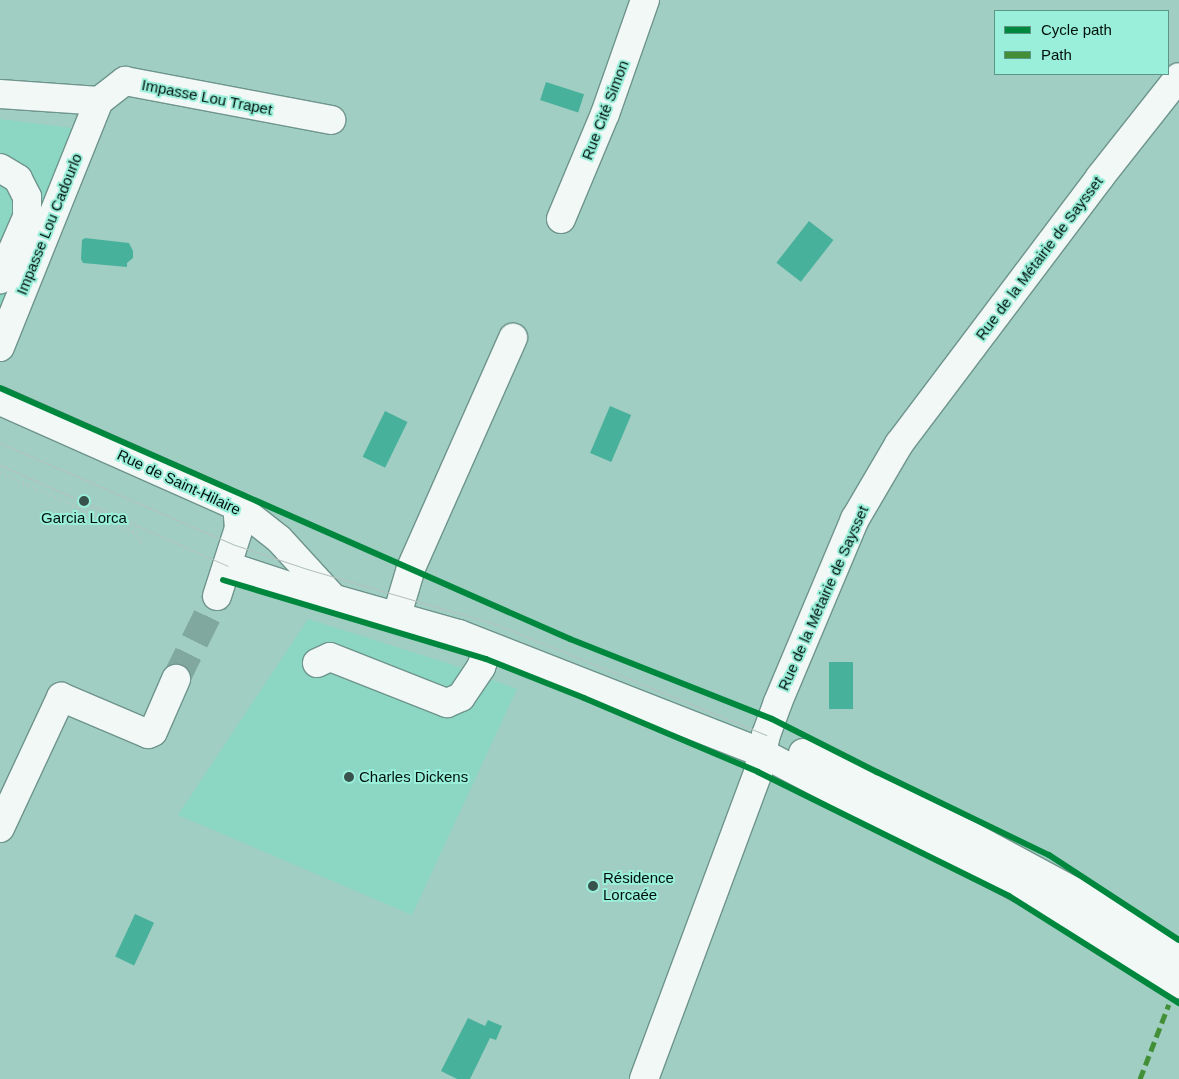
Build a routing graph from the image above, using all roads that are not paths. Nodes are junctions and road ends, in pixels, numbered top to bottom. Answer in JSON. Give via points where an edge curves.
{"nodes":[{"id":1,"x":645,"y":0,"type":"edge"},
{"id":2,"x":1179,"y":77,"type":"edge"},
{"id":3,"x":0,"y":94,"type":"edge"},
{"id":4,"x":99,"y":101,"type":"junction"},
{"id":5,"x":331,"y":120,"type":"dead end"},
{"id":6,"x":0,"y":168,"type":"edge"},
{"id":7,"x":562,"y":219,"type":"dead end"},
{"id":8,"x":0,"y":279,"type":"edge"},
{"id":9,"x":513,"y":338,"type":"dead end"},
{"id":10,"x":0,"y":347,"type":"edge"},
{"id":11,"x":0,"y":401,"type":"edge"},
{"id":12,"x":237,"y":506,"type":"junction"},
{"id":13,"x":228,"y":566,"type":"junction"},
{"id":14,"x":217,"y":596,"type":"tunnel mouth"},
{"id":15,"x":333,"y":598,"type":"junction"},
{"id":16,"x":397,"y":615,"type":"junction"},
{"id":17,"x":489,"y":646,"type":"junction"},
{"id":18,"x":317,"y":663,"type":"dead end"},
{"id":19,"x":176,"y":679,"type":"tunnel mouth"},
{"id":20,"x":764,"y":744,"type":"junction"},
{"id":21,"x":0,"y":828,"type":"edge"},
{"id":22,"x":1179,"y":955,"type":"edge"},
{"id":23,"x":1179,"y":984,"type":"edge"},
{"id":24,"x":644,"y":1079,"type":"edge"}],
"edges":[{"from":1,"to":7,"type":"street","name":"Rue Cité Simon","via":[[605,114]]},
{"from":2,"to":20,"type":"street","name":"Rue de la Métairie de Saysset","via":[[899,444],[855,519]]},
{"from":3,"to":4,"type":"street"},
{"from":4,"to":5,"type":"street","name":"Impasse Lou Trapet","via":[[125,81]]},
{"from":4,"to":10,"type":"street","name":"Impasse Lou Cadourlo"},
{"from":6,"to":8,"type":"street","via":[[18,179],[27,198],[27,217]]},
{"from":9,"to":16,"type":"street","via":[[411,568]]},
{"from":11,"to":12,"type":"street","name":"Rue de Saint-Hilaire"},
{"from":12,"to":13,"type":"street","via":[[239,528]]},
{"from":12,"to":15,"type":"street","name":"Rue de Saint-Hilaire","via":[[279,539]]},
{"from":13,"to":14,"type":"street"},
{"from":13,"to":15,"type":"street"},
{"from":15,"to":16,"type":"street"},
{"from":16,"to":17,"type":"street"},
{"from":17,"to":18,"type":"street","via":[[481,667],[461,697],[446,703],[330,657]]},
{"from":17,"to":20,"type":"street"},
{"from":19,"to":21,"type":"street","via":[[153,732],[148,734],[61,697]]},
{"from":20,"to":22,"type":"street","via":[[969,835],[1075,892]]},
{"from":20,"to":23,"type":"street","via":[[1067,913]]},
{"from":20,"to":24,"type":"street","name":"Rue de la Métairie de Saysset","via":[[758,772]]}]}
